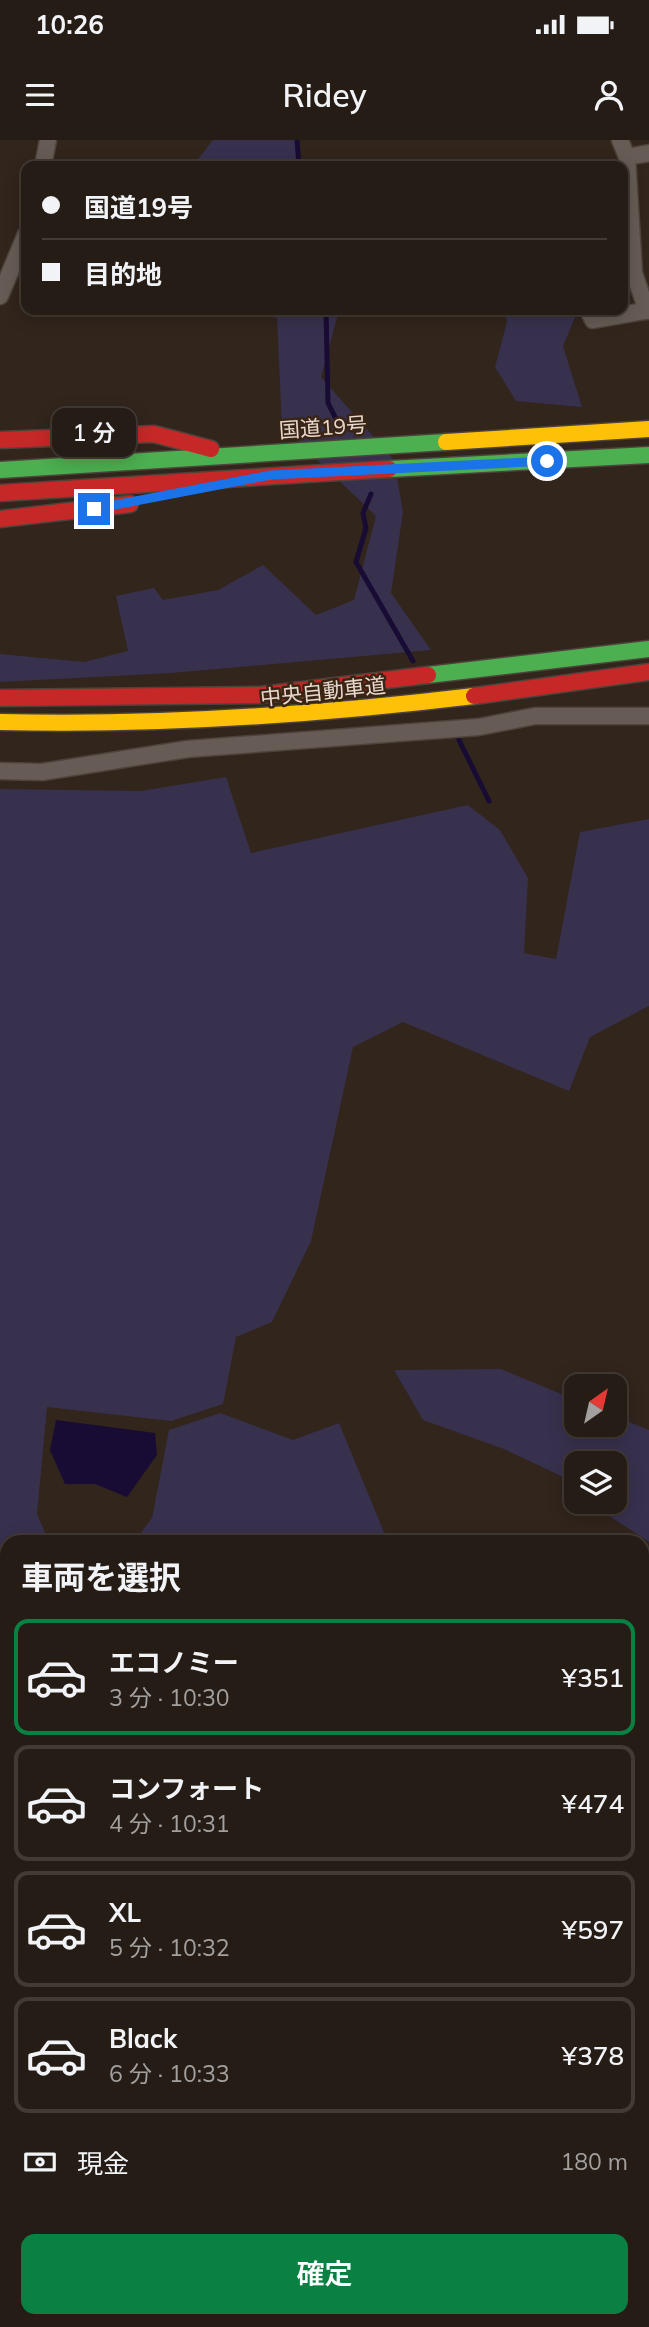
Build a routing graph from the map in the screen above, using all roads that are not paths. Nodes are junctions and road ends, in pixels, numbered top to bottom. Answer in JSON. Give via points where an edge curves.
{"nodes":[{"id":1,"x":48,"y":140,"type":"edge"},
{"id":2,"x":620,"y":140,"type":"edge"},
{"id":3,"x":649,"y":153,"type":"edge"},
{"id":4,"x":627,"y":157,"type":"junction"},
{"id":5,"x":44,"y":161,"type":"edge"},
{"id":6,"x":627,"y":161,"type":"edge"},
{"id":7,"x":21,"y":246,"type":"edge"},
{"id":8,"x":628,"y":247,"type":"edge"},
{"id":9,"x":0,"y":296,"type":"edge"},
{"id":10,"x":648,"y":310,"type":"edge"},
{"id":11,"x":628,"y":314,"type":"edge"},
{"id":12,"x":591,"y":315,"type":"edge"},
{"id":13,"x":620,"y":315,"type":"edge"},
{"id":14,"x":649,"y":429,"type":"edge"},
{"id":15,"x":0,"y":440,"type":"edge"},
{"id":16,"x":235,"y":455,"type":"junction"},
{"id":17,"x":649,"y":455,"type":"edge"},
{"id":18,"x":0,"y":470,"type":"edge"},
{"id":19,"x":271,"y":475,"type":"junction"},
{"id":20,"x":0,"y":493,"type":"edge"},
{"id":21,"x":0,"y":519,"type":"edge"},
{"id":22,"x":649,"y":649,"type":"edge"},
{"id":23,"x":649,"y":673,"type":"edge"},
{"id":24,"x":0,"y":698,"type":"edge"},
{"id":25,"x":649,"y":716,"type":"edge"},
{"id":26,"x":0,"y":722,"type":"edge"},
{"id":27,"x":0,"y":771,"type":"edge"}],
"edges":[{"from":1,"to":5,"type":"street"},
{"from":2,"to":4,"type":"street"},
{"from":3,"to":4,"type":"street"},
{"from":4,"to":6,"type":"street"},
{"from":7,"to":9,"type":"street"},
{"from":8,"to":10,"type":"street"},
{"from":10,"to":11,"type":"street"},
{"from":12,"to":13,"type":"street","via":[[593,320]]},
{"from":14,"to":16,"type":"highway","name":"国道19号"},
{"from":15,"to":16,"type":"highway","via":[[155,433]]},
{"from":16,"to":18,"type":"highway","name":"国道19号"},
{"from":17,"to":19,"type":"highway","name":"国道19号"},
{"from":19,"to":20,"type":"highway","name":"国道19号"},
{"from":19,"to":21,"type":"highway","via":[[117,507]]},
{"from":22,"to":24,"type":"highway","name":"中央自動車道","via":[[261,695]]},
{"from":23,"to":26,"type":"highway","name":"中央自動車道","via":[[262,720]]},
{"from":25,"to":27,"type":"street","via":[[535,716],[479,727],[188,749],[42,772]]}]}
